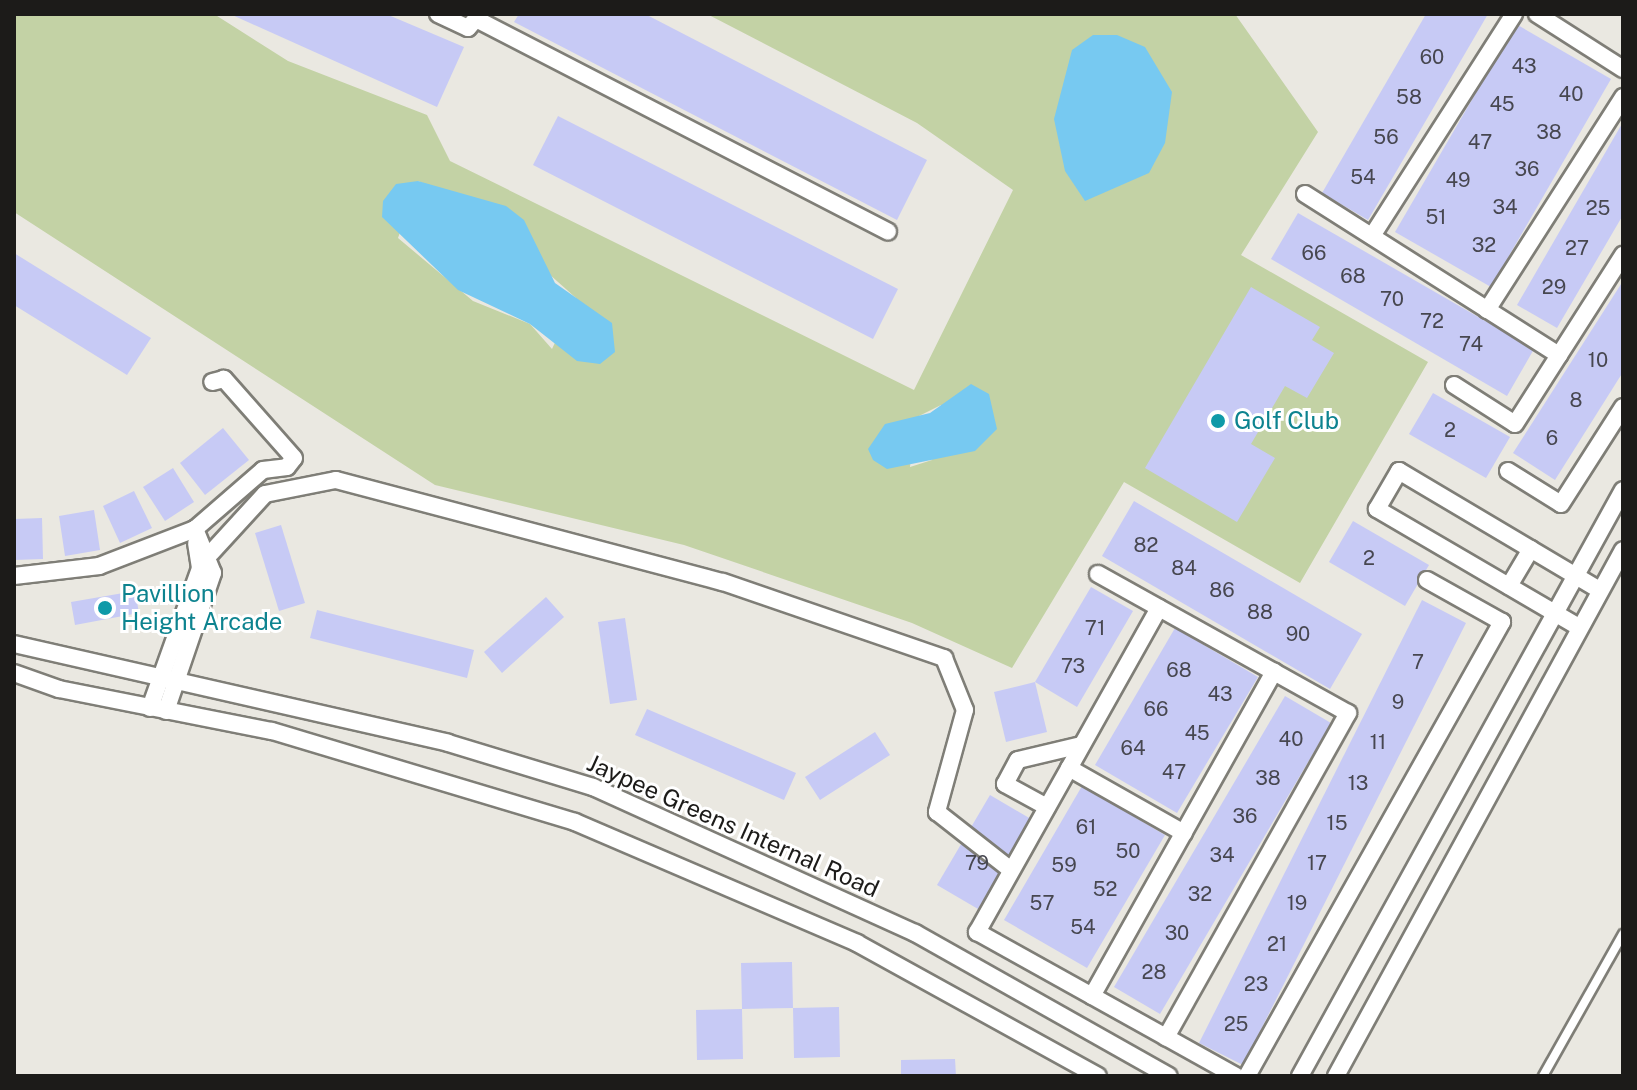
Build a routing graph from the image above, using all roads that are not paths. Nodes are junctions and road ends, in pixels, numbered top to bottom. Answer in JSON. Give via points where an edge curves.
{"nodes":[{"id":1,"x":438,"y":14,"type":"edge"},
{"id":2,"x":1514,"y":14,"type":"edge"},
{"id":3,"x":1537,"y":14,"type":"edge"},
{"id":4,"x":480,"y":18,"type":"edge"},
{"id":5,"x":1623,"y":69,"type":"edge"},
{"id":6,"x":1623,"y":97,"type":"edge"},
{"id":7,"x":1305,"y":194,"type":"dead end"},
{"id":8,"x":888,"y":232,"type":"dead end"},
{"id":9,"x":1372,"y":236,"type":"junction"},
{"id":10,"x":1623,"y":255,"type":"edge"},
{"id":11,"x":1487,"y":310,"type":"junction"},
{"id":12,"x":1559,"y":355,"type":"junction"},
{"id":13,"x":212,"y":382,"type":"dead end"},
{"id":14,"x":1454,"y":385,"type":"dead end"},
{"id":15,"x":1623,"y":407,"type":"edge"},
{"id":16,"x":1508,"y":471,"type":"dead end"},
{"id":17,"x":1623,"y":490,"type":"edge"},
{"id":18,"x":192,"y":530,"type":"junction"},
{"id":19,"x":1531,"y":549,"type":"junction"},
{"id":20,"x":1623,"y":550,"type":"edge"},
{"id":21,"x":211,"y":553,"type":"junction"},
{"id":22,"x":1571,"y":573,"type":"junction"},
{"id":23,"x":1098,"y":574,"type":"dead end"},
{"id":24,"x":14,"y":576,"type":"edge"},
{"id":25,"x":1427,"y":580,"type":"dead end"},
{"id":26,"x":1509,"y":586,"type":"junction"},
{"id":27,"x":1598,"y":589,"type":"junction"},
{"id":28,"x":1159,"y":608,"type":"junction"},
{"id":29,"x":1550,"y":611,"type":"junction"},
{"id":30,"x":1577,"y":626,"type":"junction"},
{"id":31,"x":14,"y":644,"type":"edge"},
{"id":32,"x":1274,"y":672,"type":"junction"},
{"id":33,"x":14,"y":673,"type":"edge"},
{"id":34,"x":169,"y":681,"type":"junction"},
{"id":35,"x":158,"y":709,"type":"junction"},
{"id":36,"x":1081,"y":745,"type":"junction"},
{"id":37,"x":1069,"y":768,"type":"junction"},
{"id":38,"x":1047,"y":807,"type":"junction"},
{"id":39,"x":1184,"y":833,"type":"junction"},
{"id":40,"x":1011,"y":870,"type":"junction"},
{"id":41,"x":1623,"y":934,"type":"edge"},
{"id":42,"x":1092,"y":996,"type":"junction"},
{"id":43,"x":1166,"y":1037,"type":"junction"},
{"id":44,"x":1098,"y":1076,"type":"edge"},
{"id":45,"x":1169,"y":1076,"type":"edge"},
{"id":46,"x":1236,"y":1076,"type":"edge"},
{"id":47,"x":1247,"y":1076,"type":"edge"},
{"id":48,"x":1300,"y":1076,"type":"edge"},
{"id":49,"x":1336,"y":1076,"type":"edge"},
{"id":50,"x":1543,"y":1076,"type":"edge"}],
"edges":[{"from":1,"to":4,"type":"street","via":[[468,28]]},
{"from":2,"to":9,"type":"street"},
{"from":3,"to":5,"type":"street"},
{"from":4,"to":8,"type":"street"},
{"from":6,"to":11,"type":"street"},
{"from":7,"to":9,"type":"street"},
{"from":9,"to":11,"type":"street"},
{"from":10,"to":12,"type":"street"},
{"from":11,"to":12,"type":"street"},
{"from":12,"to":14,"type":"street","via":[[1515,424]]},
{"from":13,"to":18,"type":"street","via":[[224,379],[294,458],[287,467],[263,470]]},
{"from":15,"to":16,"type":"street","via":[[1561,504]]},
{"from":17,"to":22,"type":"street"},
{"from":18,"to":21,"type":"street"},
{"from":18,"to":24,"type":"street","via":[[99,566]]},
{"from":18,"to":34,"type":"street","via":[[200,568]]},
{"from":19,"to":22,"type":"street"},
{"from":19,"to":26,"type":"street"},
{"from":19,"to":26,"type":"street","via":[[1399,471],[1377,509]]},
{"from":20,"to":27,"type":"street"},
{"from":21,"to":34,"type":"street","via":[[213,573]]},
{"from":21,"to":40,"type":"street","via":[[265,494],[336,480],[681,570],[944,658],[965,710],[937,812]]},
{"from":22,"to":27,"type":"street"},
{"from":22,"to":29,"type":"street"},
{"from":23,"to":28,"type":"street"},
{"from":25,"to":47,"type":"street","via":[[1502,622]]},
{"from":26,"to":29,"type":"street"},
{"from":27,"to":30,"type":"street"},
{"from":28,"to":32,"type":"street"},
{"from":28,"to":36,"type":"street"},
{"from":29,"to":30,"type":"street"},
{"from":29,"to":48,"type":"street"},
{"from":30,"to":49,"type":"street"},
{"from":31,"to":34,"type":"street","name":"Jaypee Greens Internal Road"},
{"from":32,"to":39,"type":"street"},
{"from":32,"to":43,"type":"street","via":[[1348,713]]},
{"from":33,"to":35,"type":"street"},
{"from":34,"to":35,"type":"street"},
{"from":34,"to":45,"type":"street","name":"Jaypee Greens Internal Road","via":[[448,743],[593,787],[902,927]]},
{"from":35,"to":44,"type":"street","via":[[300,739],[575,822],[857,943]]},
{"from":36,"to":37,"type":"street"},
{"from":36,"to":38,"type":"street","via":[[1018,760],[1005,784]]},
{"from":37,"to":38,"type":"street"},
{"from":37,"to":39,"type":"street"},
{"from":38,"to":40,"type":"street"},
{"from":39,"to":42,"type":"street"},
{"from":40,"to":42,"type":"street","via":[[977,932]]},
{"from":41,"to":50,"type":"lane"},
{"from":42,"to":43,"type":"street"},
{"from":43,"to":46,"type":"street"}]}
